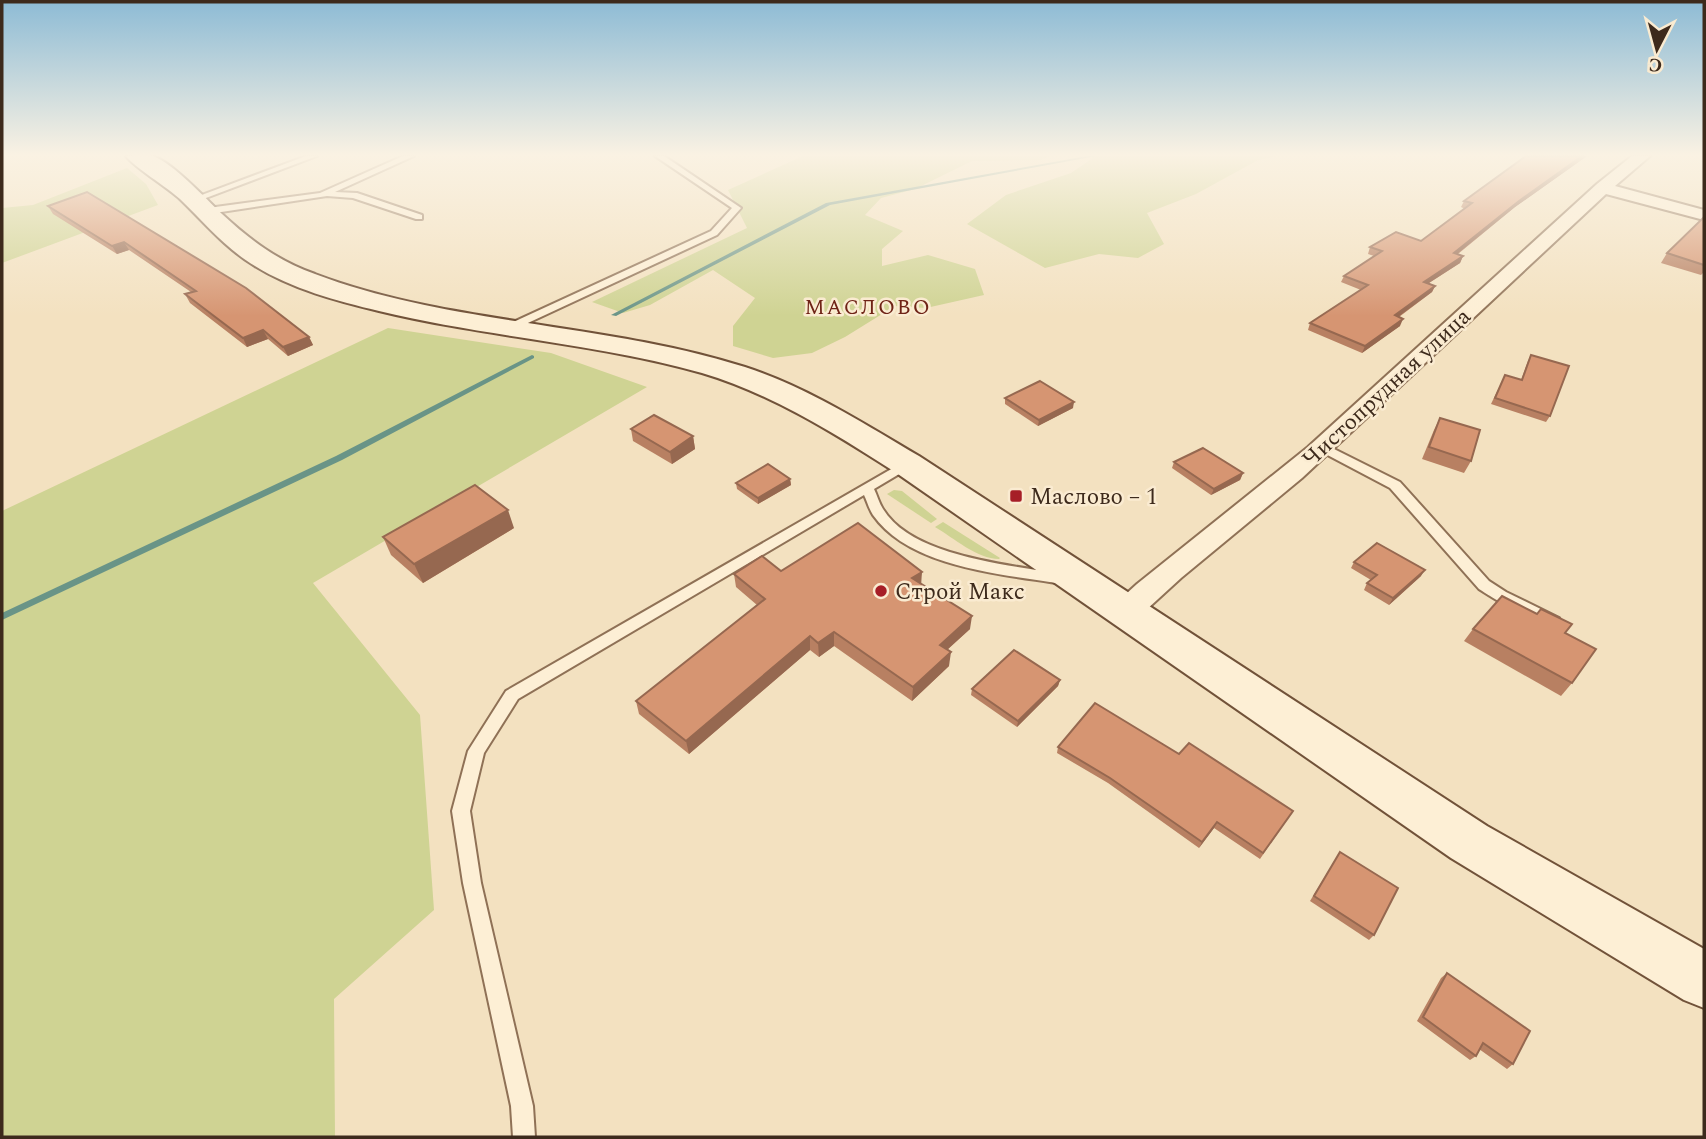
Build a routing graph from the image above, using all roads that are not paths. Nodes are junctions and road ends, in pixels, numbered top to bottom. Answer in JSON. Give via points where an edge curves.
{"nodes":[{"id":1,"x":207,"y":209,"type":"edge"},
{"id":2,"x":395,"y":209,"type":"edge"},
{"id":3,"x":736,"y":209,"type":"edge"},
{"id":4,"x":1580,"y":209,"type":"edge"},
{"id":5,"x":1682,"y":209,"type":"edge"},
{"id":6,"x":1704,"y":215,"type":"edge"},
{"id":7,"x":419,"y":217,"type":"dead end"},
{"id":8,"x":511,"y":327,"type":"junction"},
{"id":9,"x":1322,"y":447,"type":"junction"},
{"id":10,"x":907,"y":464,"type":"junction"},
{"id":11,"x":867,"y":487,"type":"junction"},
{"id":12,"x":1078,"y":582,"type":"junction"},
{"id":13,"x":1124,"y":613,"type":"junction"},
{"id":14,"x":1556,"y":623,"type":"edge"},
{"id":15,"x":1704,"y":980,"type":"edge"},
{"id":16,"x":524,"y":1137,"type":"edge"}],
"edges":[{"from":1,"to":8,"type":"main road","via":[[259,257],[316,284],[415,310]]},
{"from":2,"to":7,"type":"lane"},
{"from":3,"to":8,"type":"lane","via":[[714,233]]},
{"from":4,"to":9,"type":"street","name":"Чистопрудная улица"},
{"from":5,"to":6,"type":"street"},
{"from":8,"to":10,"type":"main road","via":[[710,366],[765,385],[821,411]]},
{"from":9,"to":13,"type":"street","name":"Чистопрудная улица","via":[[1245,514],[1156,581]]},
{"from":9,"to":14,"type":"lane","via":[[1395,485],[1485,585]]},
{"from":10,"to":11,"type":"lane"},
{"from":10,"to":12,"type":"main road"},
{"from":11,"to":12,"type":"lane","via":[[871,506],[883,522],[927,550]]},
{"from":11,"to":16,"type":"lane","via":[[512,695],[476,751],[461,811],[472,883],[522,1107]]},
{"from":12,"to":13,"type":"main road"},
{"from":13,"to":15,"type":"main road","via":[[1469,842]]}]}
